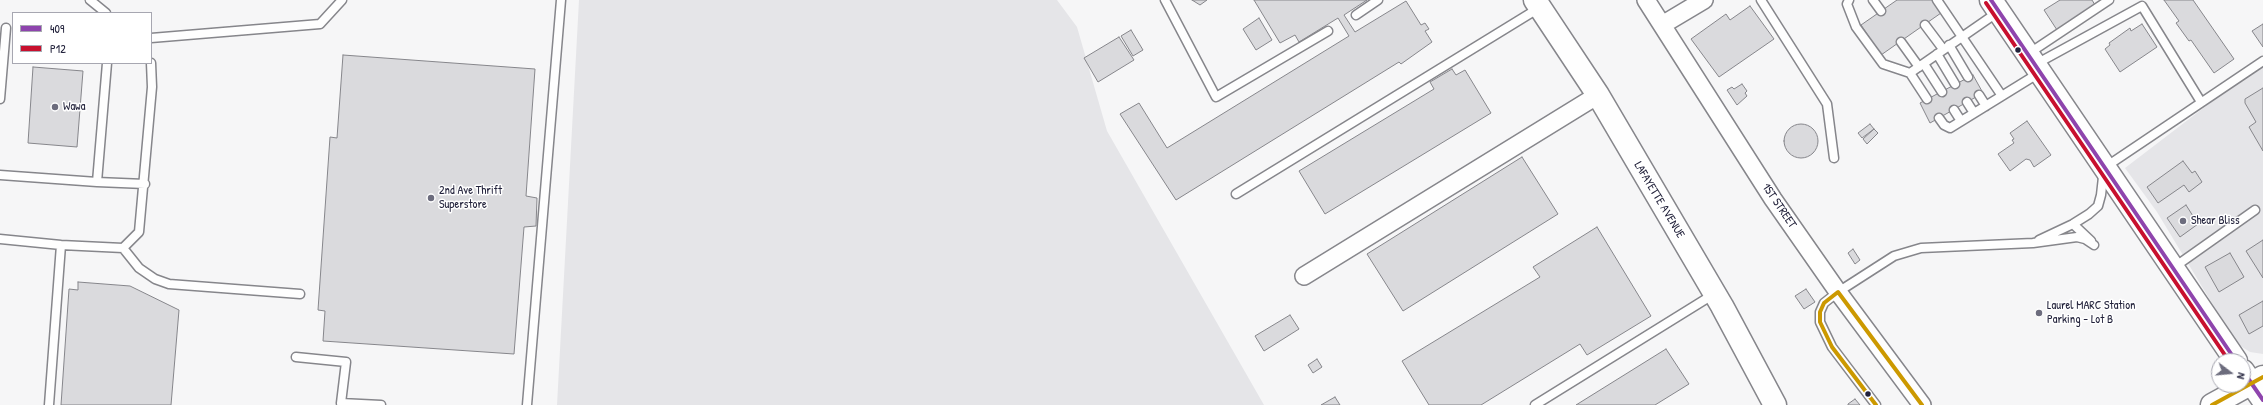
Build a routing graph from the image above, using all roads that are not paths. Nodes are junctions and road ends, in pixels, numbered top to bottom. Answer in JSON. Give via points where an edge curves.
{"nodes":[{"id":1,"x":90,"y":0,"type":"edge"},
{"id":2,"x":342,"y":0,"type":"edge"},
{"id":3,"x":561,"y":0,"type":"edge"},
{"id":4,"x":1165,"y":0,"type":"edge"},
{"id":5,"x":1378,"y":0,"type":"edge"},
{"id":6,"x":1646,"y":0,"type":"edge"},
{"id":7,"x":1704,"y":0,"type":"edge"},
{"id":8,"x":1760,"y":0,"type":"edge"},
{"id":9,"x":1849,"y":0,"type":"edge"},
{"id":10,"x":1873,"y":0,"type":"edge"},
{"id":11,"x":1937,"y":0,"type":"edge"},
{"id":12,"x":2108,"y":0,"type":"edge"},
{"id":13,"x":1537,"y":4,"type":"edge"},
{"id":14,"x":1994,"y":6,"type":"edge"},
{"id":15,"x":1881,"y":11,"type":"dead end"},
{"id":16,"x":105,"y":12,"type":"edge"},
{"id":17,"x":1356,"y":15,"type":"dead end"},
{"id":18,"x":1662,"y":25,"type":"junction"},
{"id":19,"x":1925,"y":25,"type":"dead end"},
{"id":20,"x":6,"y":28,"type":"edge"},
{"id":21,"x":1328,"y":30,"type":"dead end"},
{"id":22,"x":1962,"y":36,"type":"junction"},
{"id":23,"x":152,"y":38,"type":"edge"},
{"id":24,"x":1900,"y":42,"type":"dead end"},
{"id":25,"x":1943,"y":49,"type":"junction"},
{"id":26,"x":2,"y":54,"type":"edge"},
{"id":27,"x":2263,"y":61,"type":"edge"},
{"id":28,"x":107,"y":64,"type":"edge"},
{"id":29,"x":151,"y":64,"type":"edge"},
{"id":30,"x":2034,"y":64,"type":"junction"},
{"id":31,"x":1922,"y":65,"type":"junction"},
{"id":32,"x":1910,"y":73,"type":"junction"},
{"id":33,"x":1968,"y":77,"type":"dead end"},
{"id":34,"x":1,"y":78,"type":"edge"},
{"id":35,"x":1955,"y":84,"type":"dead end"},
{"id":36,"x":1942,"y":92,"type":"dead end"},
{"id":37,"x":1598,"y":95,"type":"junction"},
{"id":38,"x":1979,"y":95,"type":"dead end"},
{"id":39,"x":2002,"y":96,"type":"junction"},
{"id":40,"x":0,"y":99,"type":"edge"},
{"id":41,"x":1927,"y":99,"type":"dead end"},
{"id":42,"x":1967,"y":102,"type":"dead end"},
{"id":43,"x":2201,"y":102,"type":"junction"},
{"id":44,"x":1986,"y":106,"type":"junction"},
{"id":45,"x":1954,"y":110,"type":"dead end"},
{"id":46,"x":1974,"y":113,"type":"junction"},
{"id":47,"x":1939,"y":118,"type":"dead end"},
{"id":48,"x":1961,"y":121,"type":"junction"},
{"id":49,"x":1834,"y":158,"type":"dead end"},
{"id":50,"x":2104,"y":168,"type":"junction"},
{"id":51,"x":0,"y":175,"type":"edge"},
{"id":52,"x":97,"y":182,"type":"junction"},
{"id":53,"x":145,"y":184,"type":"junction"},
{"id":54,"x":1236,"y":194,"type":"dead end"},
{"id":55,"x":2255,"y":210,"type":"dead end"},
{"id":56,"x":2073,"y":224,"type":"junction"},
{"id":57,"x":0,"y":239,"type":"edge"},
{"id":58,"x":2033,"y":243,"type":"junction"},
{"id":59,"x":61,"y":245,"type":"junction"},
{"id":60,"x":123,"y":248,"type":"junction"},
{"id":61,"x":2172,"y":268,"type":"junction"},
{"id":62,"x":1304,"y":276,"type":"dead end"},
{"id":63,"x":1838,"y":292,"type":"junction"},
{"id":64,"x":1715,"y":293,"type":"junction"},
{"id":65,"x":300,"y":294,"type":"dead end"},
{"id":66,"x":2230,"y":353,"type":"edge"},
{"id":67,"x":296,"y":357,"type":"dead end"},
{"id":68,"x":2255,"y":383,"type":"edge"},
{"id":69,"x":341,"y":404,"type":"edge"},
{"id":70,"x":49,"y":405,"type":"edge"},
{"id":71,"x":381,"y":405,"type":"edge"},
{"id":72,"x":527,"y":405,"type":"edge"},
{"id":73,"x":1535,"y":405,"type":"edge"},
{"id":74,"x":1775,"y":405,"type":"edge"},
{"id":75,"x":1876,"y":405,"type":"edge"},
{"id":76,"x":1922,"y":405,"type":"edge"},
{"id":77,"x":2212,"y":405,"type":"edge"}],
"edges":[{"from":1,"to":16,"type":"lane"},
{"from":2,"to":23,"type":"lane","via":[[320,24]]},
{"from":3,"to":72,"type":"lane"},
{"from":4,"to":21,"type":"lane","via":[[1216,97]]},
{"from":5,"to":17,"type":"lane"},
{"from":6,"to":18,"type":"street","name":"1ST STREET"},
{"from":7,"to":18,"type":"street"},
{"from":8,"to":49,"type":"lane","via":[[1827,104]]},
{"from":9,"to":32,"type":"lane","via":[[1846,4],[1856,27],[1883,64]]},
{"from":10,"to":15,"type":"lane"},
{"from":11,"to":22,"type":"lane"},
{"from":12,"to":30,"type":"lane"},
{"from":13,"to":37,"type":"street","name":"LAFAYETTE AVENUE"},
{"from":13,"to":54,"type":"lane"},
{"from":14,"to":22,"type":"lane"},
{"from":14,"to":30,"type":"street"},
{"from":18,"to":63,"type":"street","name":"1ST STREET","via":[[1773,199]]},
{"from":19,"to":25,"type":"lane"},
{"from":20,"to":26,"type":"lane"},
{"from":22,"to":25,"type":"lane"},
{"from":22,"to":39,"type":"lane"},
{"from":24,"to":31,"type":"lane"},
{"from":25,"to":31,"type":"lane"},
{"from":25,"to":33,"type":"lane"},
{"from":25,"to":35,"type":"lane"},
{"from":26,"to":34,"type":"lane"},
{"from":27,"to":43,"type":"lane"},
{"from":28,"to":52,"type":"lane"},
{"from":29,"to":53,"type":"lane","via":[[152,87]]},
{"from":30,"to":39,"type":"lane"},
{"from":30,"to":43,"type":"lane","via":[[2142,6]]},
{"from":30,"to":50,"type":"street"},
{"from":31,"to":32,"type":"lane"},
{"from":31,"to":36,"type":"lane"},
{"from":32,"to":41,"type":"lane"},
{"from":34,"to":40,"type":"lane"},
{"from":37,"to":62,"type":"street"},
{"from":37,"to":64,"type":"street","name":"LAFAYETTE AVENUE"},
{"from":38,"to":44,"type":"lane"},
{"from":39,"to":44,"type":"lane"},
{"from":42,"to":46,"type":"lane"},
{"from":43,"to":50,"type":"lane"},
{"from":44,"to":46,"type":"lane"},
{"from":45,"to":48,"type":"lane"},
{"from":46,"to":48,"type":"lane"},
{"from":47,"to":48,"type":"lane","via":[[1950,128]]},
{"from":50,"to":56,"type":"lane","via":[[2098,206]]},
{"from":50,"to":61,"type":"street"},
{"from":51,"to":52,"type":"lane"},
{"from":52,"to":53,"type":"lane"},
{"from":53,"to":60,"type":"lane","via":[[139,232]]},
{"from":55,"to":61,"type":"lane"},
{"from":56,"to":58,"type":"lane"},
{"from":56,"to":58,"type":"lane","via":[[2094,245],[2077,237]]},
{"from":57,"to":59,"type":"lane"},
{"from":58,"to":63,"type":"lane","via":[[1921,248],[1894,256]]},
{"from":59,"to":60,"type":"lane"},
{"from":59,"to":70,"type":"lane"},
{"from":60,"to":65,"type":"lane","via":[[139,268],[154,279],[169,284]]},
{"from":61,"to":66,"type":"street"},
{"from":63,"to":75,"type":"lane","via":[[1824,303],[1820,312],[1820,322],[1832,347]]},
{"from":63,"to":76,"type":"street","name":"1ST STREET"},
{"from":64,"to":73,"type":"lane"},
{"from":64,"to":74,"type":"street","name":"LAFAYETTE AVENUE"},
{"from":67,"to":69,"type":"lane","via":[[346,362]]},
{"from":68,"to":77,"type":"street"},
{"from":69,"to":71,"type":"lane"}]}
